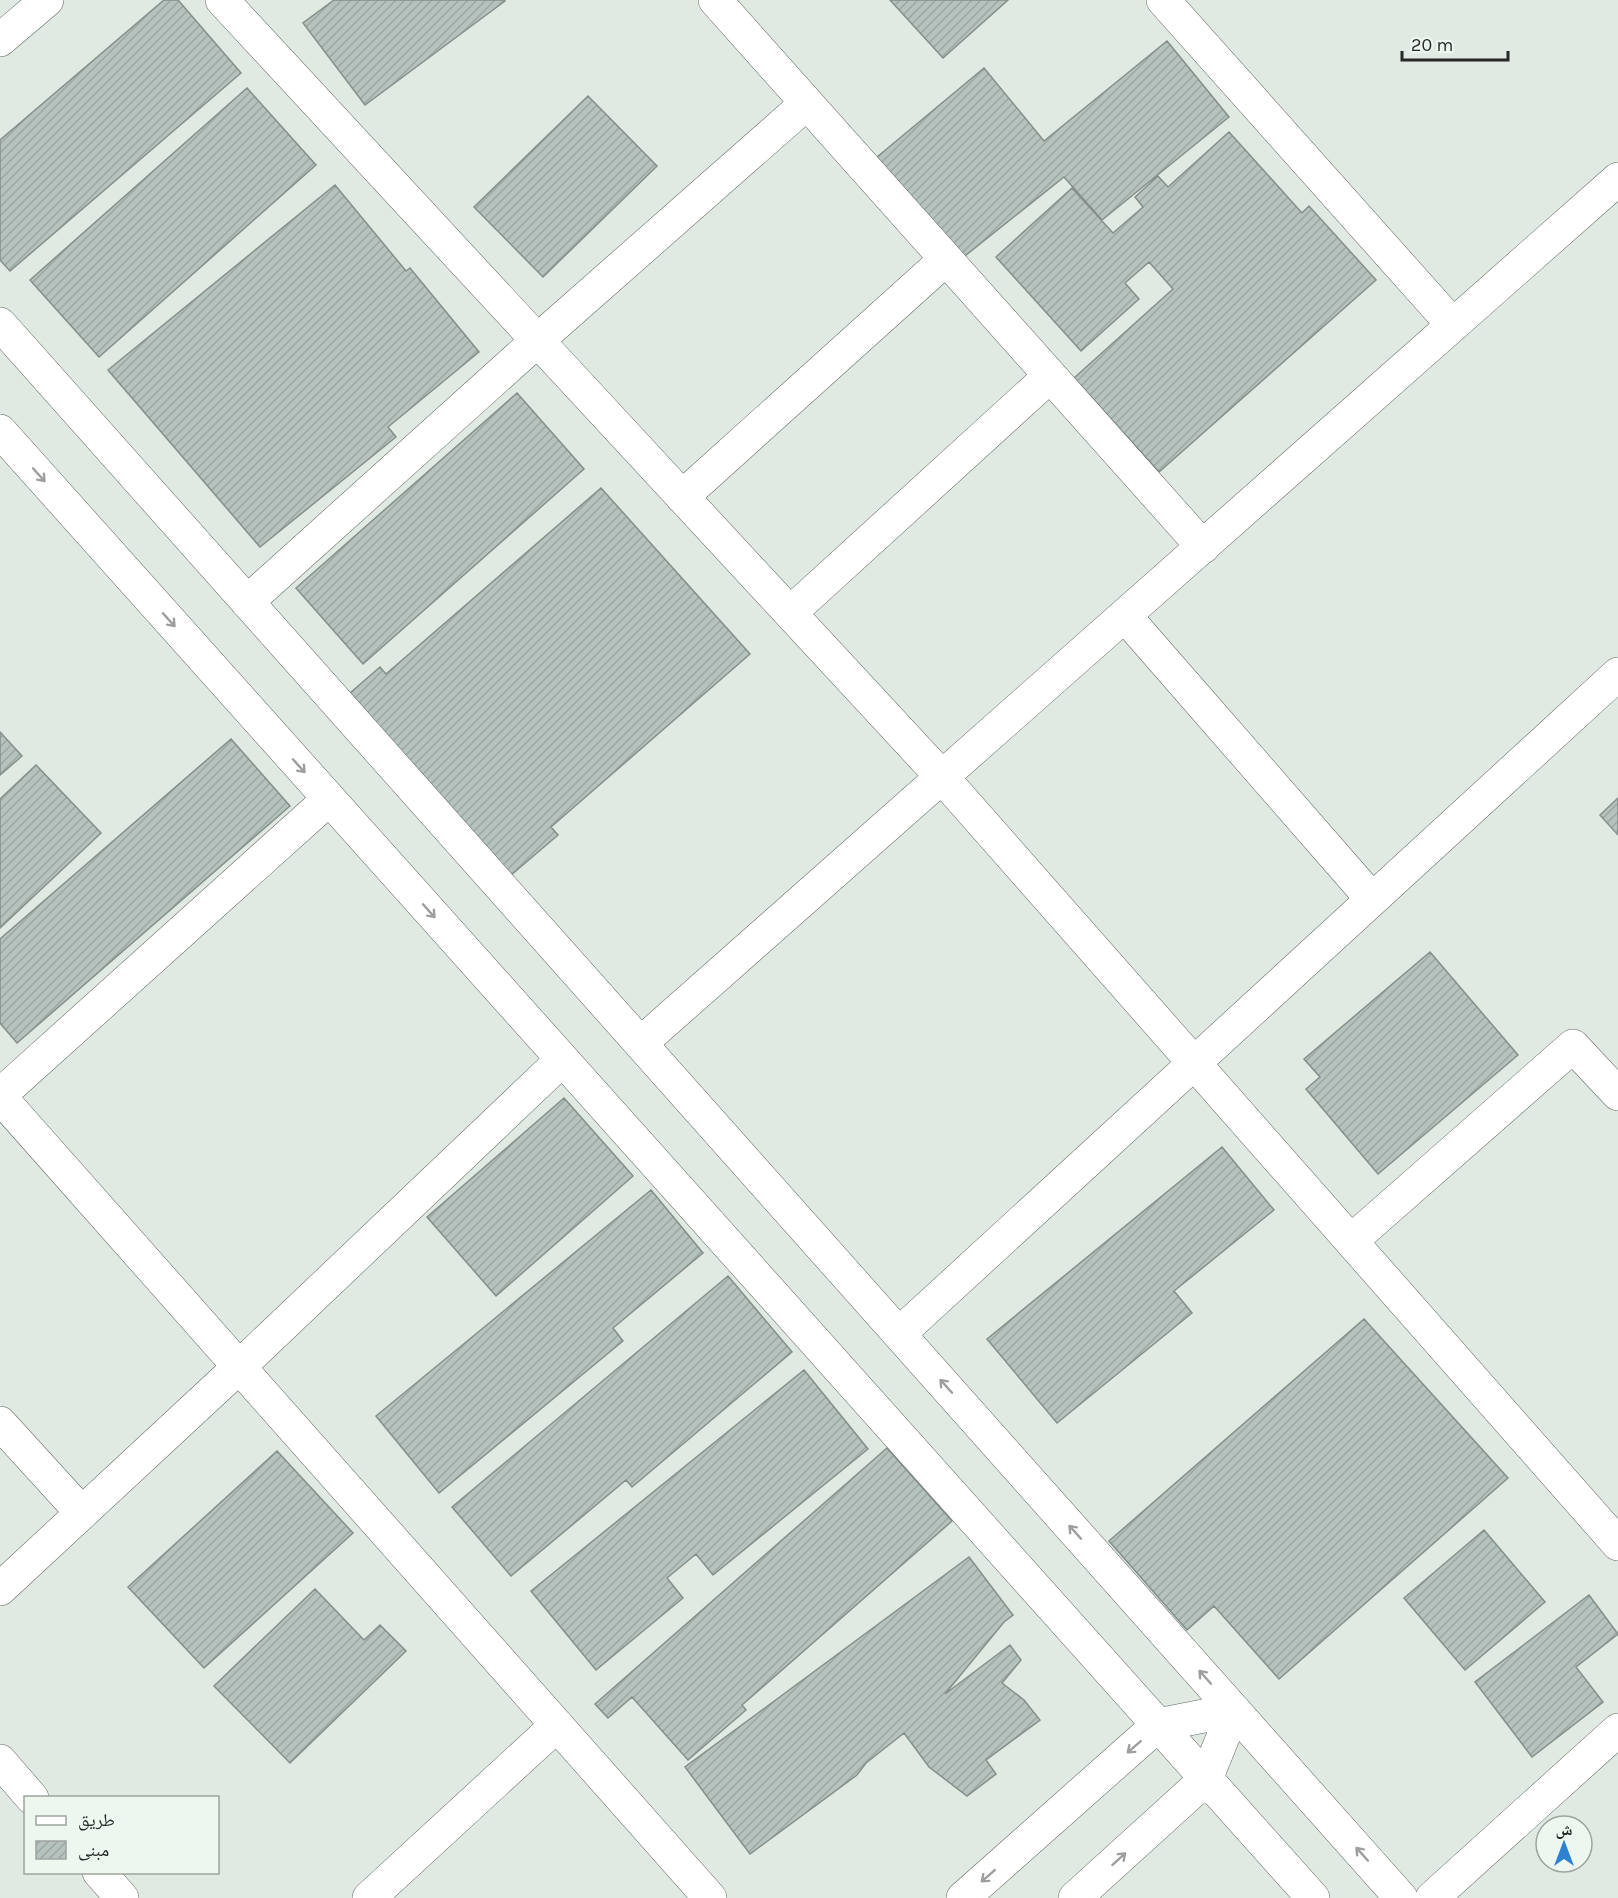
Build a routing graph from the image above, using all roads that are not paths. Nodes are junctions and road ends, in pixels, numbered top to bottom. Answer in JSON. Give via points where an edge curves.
{"nodes":[{"id":1,"x":47,"y":0,"type":"edge"},
{"id":2,"x":222,"y":0,"type":"edge"},
{"id":3,"x":715,"y":0,"type":"edge"},
{"id":4,"x":1163,"y":0,"type":"edge"},
{"id":5,"x":0,"y":40,"type":"edge"},
{"id":6,"x":807,"y":103,"type":"junction"},
{"id":7,"x":1618,"y":179,"type":"edge"},
{"id":8,"x":946,"y":259,"type":"junction"},
{"id":9,"x":0,"y":324,"type":"edge"},
{"id":10,"x":1454,"y":325,"type":"junction"},
{"id":11,"x":538,"y":340,"type":"junction"},
{"id":12,"x":1050,"y":376,"type":"junction"},
{"id":13,"x":0,"y":431,"type":"edge"},
{"id":14,"x":682,"y":496,"type":"junction"},
{"id":15,"x":1203,"y":547,"type":"junction"},
{"id":16,"x":247,"y":602,"type":"junction"},
{"id":17,"x":790,"y":613,"type":"junction"},
{"id":18,"x":1125,"y":616,"type":"junction"},
{"id":19,"x":1618,"y":674,"type":"edge"},
{"id":20,"x":942,"y":777,"type":"junction"},
{"id":21,"x":329,"y":799,"type":"junction"},
{"id":22,"x":1372,"y":899,"type":"junction"},
{"id":23,"x":641,"y":1043,"type":"junction"},
{"id":24,"x":562,"y":1060,"type":"junction"},
{"id":25,"x":1194,"y":1063,"type":"junction"},
{"id":26,"x":1618,"y":1094,"type":"edge"},
{"id":27,"x":0,"y":1096,"type":"edge"},
{"id":28,"x":1351,"y":1241,"type":"junction"},
{"id":29,"x":899,"y":1334,"type":"junction"},
{"id":30,"x":239,"y":1367,"type":"junction"},
{"id":31,"x":0,"y":1423,"type":"edge"},
{"id":32,"x":82,"y":1513,"type":"junction"},
{"id":33,"x":1618,"y":1544,"type":"edge"},
{"id":34,"x":0,"y":1588,"type":"edge"},
{"id":35,"x":1234,"y":1710,"type":"junction"},
{"id":36,"x":557,"y":1725,"type":"junction"},
{"id":37,"x":1158,"y":1725,"type":"junction"},
{"id":38,"x":1618,"y":1730,"type":"edge"},
{"id":39,"x":0,"y":1761,"type":"edge"},
{"id":40,"x":1206,"y":1779,"type":"junction"},
{"id":41,"x":31,"y":1796,"type":"edge"},
{"id":42,"x":101,"y":1874,"type":"edge"},
{"id":43,"x":122,"y":1898,"type":"edge"},
{"id":44,"x":369,"y":1898,"type":"edge"},
{"id":45,"x":710,"y":1898,"type":"edge"},
{"id":46,"x":963,"y":1898,"type":"edge"},
{"id":47,"x":1075,"y":1898,"type":"edge"},
{"id":48,"x":1313,"y":1898,"type":"edge"},
{"id":49,"x":1401,"y":1898,"type":"edge"},
{"id":50,"x":1432,"y":1898,"type":"edge"}],
"edges":[{"from":1,"to":5,"type":"street"},
{"from":2,"to":11,"type":"street"},
{"from":3,"to":6,"type":"street"},
{"from":4,"to":10,"type":"street"},
{"from":6,"to":8,"type":"street"},
{"from":6,"to":11,"type":"street"},
{"from":7,"to":10,"type":"street"},
{"from":8,"to":12,"type":"street"},
{"from":8,"to":14,"type":"street"},
{"from":9,"to":16,"type":"street"},
{"from":10,"to":15,"type":"street"},
{"from":11,"to":14,"type":"street"},
{"from":11,"to":16,"type":"street"},
{"from":12,"to":15,"type":"street"},
{"from":12,"to":17,"type":"street"},
{"from":13,"to":21,"type":"street","one_way":true},
{"from":14,"to":17,"type":"street"},
{"from":15,"to":18,"type":"street"},
{"from":16,"to":23,"type":"street"},
{"from":17,"to":20,"type":"street"},
{"from":18,"to":20,"type":"street"},
{"from":18,"to":22,"type":"street"},
{"from":19,"to":22,"type":"street"},
{"from":20,"to":23,"type":"street"},
{"from":20,"to":25,"type":"street"},
{"from":21,"to":24,"type":"street","one_way":true},
{"from":21,"to":27,"type":"street"},
{"from":22,"to":25,"type":"street"},
{"from":23,"to":29,"type":"street"},
{"from":24,"to":30,"type":"street"},
{"from":24,"to":37,"type":"street"},
{"from":25,"to":28,"type":"street"},
{"from":25,"to":29,"type":"street"},
{"from":26,"to":28,"type":"street","via":[[1573,1046]]},
{"from":27,"to":30,"type":"street"},
{"from":28,"to":33,"type":"street"},
{"from":35,"to":29,"type":"street","one_way":true},
{"from":30,"to":32,"type":"street"},
{"from":30,"to":36,"type":"street"},
{"from":31,"to":32,"type":"street"},
{"from":32,"to":34,"type":"street"},
{"from":35,"to":37,"type":"street"},
{"from":35,"to":40,"type":"street"},
{"from":49,"to":35,"type":"street","one_way":true},
{"from":36,"to":44,"type":"street"},
{"from":36,"to":45,"type":"street"},
{"from":37,"to":40,"type":"street"},
{"from":37,"to":46,"type":"street","one_way":true},
{"from":38,"to":50,"type":"street"},
{"from":39,"to":41,"type":"street"},
{"from":47,"to":40,"type":"street","one_way":true},
{"from":40,"to":48,"type":"street"},
{"from":42,"to":43,"type":"street"}]}
